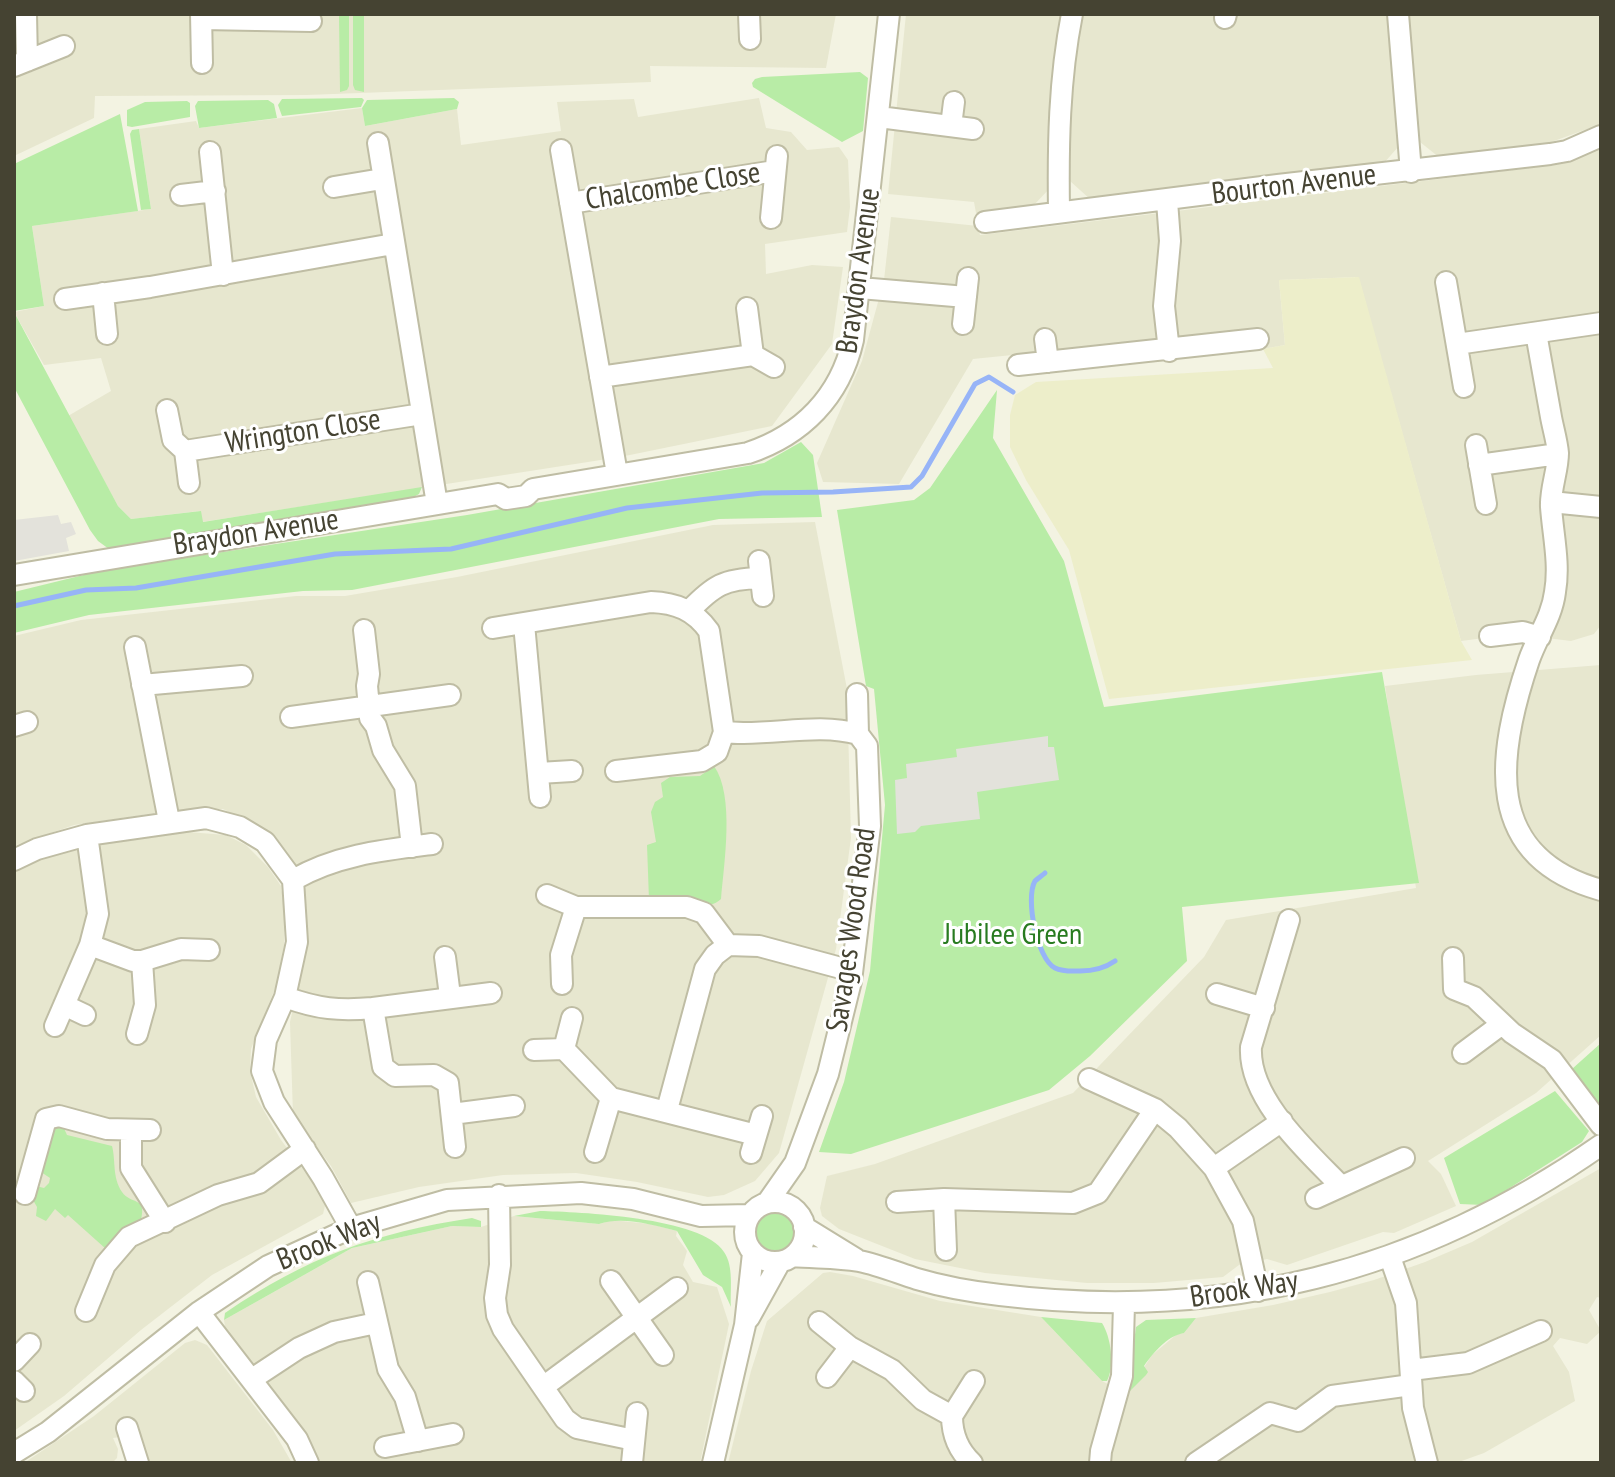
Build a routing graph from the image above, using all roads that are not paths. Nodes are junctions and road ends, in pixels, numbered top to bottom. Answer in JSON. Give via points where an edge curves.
{"nodes":[{"id":1,"x":26,"y":14,"type":"edge"},
{"id":2,"x":749,"y":14,"type":"edge"},
{"id":3,"x":889,"y":14,"type":"edge"},
{"id":4,"x":1072,"y":14,"type":"edge"},
{"id":5,"x":1398,"y":14,"type":"edge"},
{"id":6,"x":202,"y":16,"type":"edge"},
{"id":7,"x":268,"y":17,"type":"edge"},
{"id":8,"x":311,"y":21,"type":"dead end"},
{"id":9,"x":750,"y":39,"type":"dead end"},
{"id":10,"x":64,"y":46,"type":"dead end"},
{"id":11,"x":20,"y":63,"type":"edge"},
{"id":12,"x":202,"y":63,"type":"dead end"},
{"id":13,"x":954,"y":102,"type":"dead end"},
{"id":14,"x":879,"y":117,"type":"junction"},
{"id":15,"x":951,"y":126,"type":"junction"},
{"id":16,"x":973,"y":129,"type":"dead end"},
{"id":17,"x":1601,"y":136,"type":"edge"},
{"id":18,"x":378,"y":143,"type":"dead end"},
{"id":19,"x":561,"y":150,"type":"dead end"},
{"id":20,"x":210,"y":152,"type":"dead end"},
{"id":21,"x":1411,"y":172,"type":"junction"},
{"id":22,"x":382,"y":179,"type":"junction"},
{"id":23,"x":334,"y":187,"type":"dead end"},
{"id":24,"x":215,"y":191,"type":"junction"},
{"id":25,"x":181,"y":195,"type":"dead end"},
{"id":26,"x":1167,"y":201,"type":"junction"},
{"id":27,"x":570,"y":203,"type":"junction"},
{"id":28,"x":1059,"y":212,"type":"junction"},
{"id":29,"x":771,"y":218,"type":"dead end"},
{"id":30,"x":985,"y":222,"type":"dead end"},
{"id":31,"x":393,"y":244,"type":"junction"},
{"id":32,"x":223,"y":275,"type":"junction"},
{"id":33,"x":1446,"y":282,"type":"dead end"},
{"id":34,"x":860,"y":288,"type":"junction"},
{"id":35,"x":103,"y":293,"type":"junction"},
{"id":36,"x":65,"y":299,"type":"dead end"},
{"id":37,"x":747,"y":308,"type":"dead end"},
{"id":38,"x":1601,"y":323,"type":"edge"},
{"id":39,"x":963,"y":324,"type":"dead end"},
{"id":40,"x":1536,"y":333,"type":"junction"},
{"id":41,"x":107,"y":334,"type":"dead end"},
{"id":42,"x":1045,"y":339,"type":"dead end"},
{"id":43,"x":1457,"y":344,"type":"junction"},
{"id":44,"x":1245,"y":347,"type":"dead end"},
{"id":45,"x":1169,"y":351,"type":"junction"},
{"id":46,"x":753,"y":355,"type":"junction"},
{"id":47,"x":1048,"y":362,"type":"junction"},
{"id":48,"x":1018,"y":365,"type":"dead end"},
{"id":49,"x":774,"y":367,"type":"dead end"},
{"id":50,"x":600,"y":377,"type":"junction"},
{"id":51,"x":1464,"y":387,"type":"dead end"},
{"id":52,"x":167,"y":410,"type":"dead end"},
{"id":53,"x":422,"y":414,"type":"junction"},
{"id":54,"x":185,"y":451,"type":"junction"},
{"id":55,"x":1558,"y":454,"type":"junction"},
{"id":56,"x":617,"y":474,"type":"junction"},
{"id":57,"x":189,"y":483,"type":"dead end"},
{"id":58,"x":1551,"y":502,"type":"junction"},
{"id":59,"x":437,"y":504,"type":"junction"},
{"id":60,"x":1486,"y":504,"type":"dead end"},
{"id":61,"x":1601,"y":507,"type":"edge"},
{"id":62,"x":14,"y":575,"type":"edge"},
{"id":63,"x":761,"y":578,"type":"dead end"},
{"id":64,"x":689,"y":611,"type":"junction"},
{"id":65,"x":524,"y":624,"type":"junction"},
{"id":66,"x":493,"y":628,"type":"dead end"},
{"id":67,"x":1490,"y":636,"type":"dead end"},
{"id":68,"x":1540,"y":637,"type":"junction"},
{"id":69,"x":371,"y":639,"type":"dead end"},
{"id":70,"x":135,"y":647,"type":"dead end"},
{"id":71,"x":242,"y":676,"type":"dead end"},
{"id":72,"x":142,"y":685,"type":"junction"},
{"id":73,"x":857,"y":694,"type":"dead end"},
{"id":74,"x":450,"y":695,"type":"dead end"},
{"id":75,"x":369,"y":706,"type":"junction"},
{"id":76,"x":304,"y":709,"type":"dead end"},
{"id":77,"x":724,"y":732,"type":"junction"},
{"id":78,"x":858,"y":734,"type":"junction"},
{"id":79,"x":572,"y":771,"type":"dead end"},
{"id":80,"x":616,"y":771,"type":"dead end"},
{"id":81,"x":539,"y":773,"type":"junction"},
{"id":82,"x":540,"y":797,"type":"dead end"},
{"id":83,"x":169,"y":821,"type":"junction"},
{"id":84,"x":87,"y":835,"type":"junction"},
{"id":85,"x":14,"y":860,"type":"edge"},
{"id":86,"x":293,"y":880,"type":"junction"},
{"id":87,"x":1601,"y":890,"type":"edge"},
{"id":88,"x":547,"y":895,"type":"dead end"},
{"id":89,"x":576,"y":907,"type":"junction"},
{"id":90,"x":1289,"y":920,"type":"dead end"},
{"id":91,"x":90,"y":945,"type":"junction"},
{"id":92,"x":728,"y":945,"type":"junction"},
{"id":93,"x":209,"y":950,"type":"dead end"},
{"id":94,"x":445,"y":957,"type":"dead end"},
{"id":95,"x":1453,"y":958,"type":"dead end"},
{"id":96,"x":142,"y":961,"type":"junction"},
{"id":97,"x":852,"y":971,"type":"junction"},
{"id":98,"x":562,"y":984,"type":"dead end"},
{"id":99,"x":491,"y":993,"type":"dead end"},
{"id":100,"x":1217,"y":994,"type":"dead end"},
{"id":101,"x":450,"y":996,"type":"junction"},
{"id":102,"x":285,"y":997,"type":"junction"},
{"id":103,"x":64,"y":1005,"type":"junction"},
{"id":104,"x":373,"y":1008,"type":"junction"},
{"id":105,"x":1264,"y":1008,"type":"junction"},
{"id":106,"x":85,"y":1015,"type":"dead end"},
{"id":107,"x":572,"y":1018,"type":"dead end"},
{"id":108,"x":1502,"y":1024,"type":"junction"},
{"id":109,"x":55,"y":1026,"type":"dead end"},
{"id":110,"x":137,"y":1034,"type":"dead end"},
{"id":111,"x":564,"y":1049,"type":"junction"},
{"id":112,"x":534,"y":1050,"type":"dead end"},
{"id":113,"x":1463,"y":1053,"type":"dead end"},
{"id":114,"x":1089,"y":1079,"type":"dead end"},
{"id":115,"x":611,"y":1098,"type":"junction"},
{"id":116,"x":514,"y":1106,"type":"dead end"},
{"id":117,"x":1155,"y":1109,"type":"junction"},
{"id":118,"x":667,"y":1110,"type":"junction"},
{"id":119,"x":452,"y":1114,"type":"junction"},
{"id":120,"x":1282,"y":1121,"type":"junction"},
{"id":121,"x":1601,"y":1125,"type":"edge"},
{"id":122,"x":756,"y":1135,"type":"dead end"},
{"id":123,"x":1601,"y":1145,"type":"edge"},
{"id":124,"x":455,"y":1147,"type":"dead end"},
{"id":125,"x":305,"y":1149,"type":"junction"},
{"id":126,"x":595,"y":1152,"type":"dead end"},
{"id":127,"x":1404,"y":1158,"type":"dead end"},
{"id":128,"x":795,"y":1163,"type":"junction"},
{"id":129,"x":1214,"y":1168,"type":"junction"},
{"id":130,"x":1341,"y":1186,"type":"junction"},
{"id":131,"x":25,"y":1194,"type":"dead end"},
{"id":132,"x":499,"y":1195,"type":"junction"},
{"id":133,"x":1316,"y":1198,"type":"dead end"},
{"id":134,"x":944,"y":1199,"type":"junction"},
{"id":135,"x":897,"y":1202,"type":"dead end"},
{"id":136,"x":767,"y":1203,"type":"junction"},
{"id":137,"x":750,"y":1215,"type":"junction"},
{"id":138,"x":701,"y":1216,"type":"junction"},
{"id":139,"x":800,"y":1219,"type":"junction"},
{"id":140,"x":165,"y":1222,"type":"junction"},
{"id":141,"x":351,"y":1228,"type":"junction"},
{"id":142,"x":749,"y":1248,"type":"junction"},
{"id":143,"x":946,"y":1250,"type":"dead end"},
{"id":144,"x":1390,"y":1257,"type":"junction"},
{"id":145,"x":786,"y":1259,"type":"junction"},
{"id":146,"x":859,"y":1261,"type":"junction"},
{"id":147,"x":611,"y":1281,"type":"dead end"},
{"id":148,"x":368,"y":1282,"type":"dead end"},
{"id":149,"x":677,"y":1288,"type":"dead end"},
{"id":150,"x":1258,"y":1291,"type":"junction"},
{"id":151,"x":1124,"y":1304,"type":"junction"},
{"id":152,"x":86,"y":1311,"type":"dead end"},
{"id":153,"x":199,"y":1312,"type":"junction"},
{"id":154,"x":637,"y":1318,"type":"junction"},
{"id":155,"x":819,"y":1322,"type":"dead end"},
{"id":156,"x":376,"y":1323,"type":"junction"},
{"id":157,"x":745,"y":1325,"type":"junction"},
{"id":158,"x":1541,"y":1331,"type":"dead end"},
{"id":159,"x":30,"y":1344,"type":"dead end"},
{"id":160,"x":850,"y":1347,"type":"junction"},
{"id":161,"x":663,"y":1355,"type":"dead end"},
{"id":162,"x":14,"y":1361,"type":"edge"},
{"id":163,"x":827,"y":1377,"type":"dead end"},
{"id":164,"x":1411,"y":1378,"type":"junction"},
{"id":165,"x":252,"y":1379,"type":"junction"},
{"id":166,"x":974,"y":1381,"type":"dead end"},
{"id":167,"x":543,"y":1387,"type":"junction"},
{"id":168,"x":637,"y":1413,"type":"dead end"},
{"id":169,"x":952,"y":1416,"type":"junction"},
{"id":170,"x":127,"y":1428,"type":"dead end"},
{"id":171,"x":453,"y":1434,"type":"dead end"},
{"id":172,"x":634,"y":1440,"type":"junction"},
{"id":173,"x":418,"y":1441,"type":"junction"},
{"id":174,"x":385,"y":1447,"type":"dead end"},
{"id":175,"x":14,"y":1453,"type":"edge"},
{"id":176,"x":134,"y":1462,"type":"edge"},
{"id":177,"x":308,"y":1463,"type":"edge"},
{"id":178,"x":632,"y":1463,"type":"edge"},
{"id":179,"x":713,"y":1463,"type":"edge"},
{"id":180,"x":972,"y":1463,"type":"edge"},
{"id":181,"x":1100,"y":1463,"type":"edge"},
{"id":182,"x":1196,"y":1463,"type":"edge"},
{"id":183,"x":1427,"y":1463,"type":"edge"}],
"edges":[{"from":1,"to":11,"type":"street"},
{"from":2,"to":9,"type":"street"},
{"from":3,"to":14,"type":"street","name":"Braydon Avenue"},
{"from":4,"to":28,"type":"street","via":[[1058,121]]},
{"from":5,"to":21,"type":"street"},
{"from":6,"to":7,"type":"street"},
{"from":6,"to":12,"type":"street"},
{"from":7,"to":8,"type":"street"},
{"from":10,"to":11,"type":"street"},
{"from":13,"to":15,"type":"street"},
{"from":14,"to":15,"type":"street"},
{"from":14,"to":34,"type":"street","name":"Braydon Avenue"},
{"from":15,"to":16,"type":"street"},
{"from":17,"to":21,"type":"street","name":"Bourton Avenue","via":[[1559,152]]},
{"from":18,"to":22,"type":"street","name":"Wrington Close"},
{"from":19,"to":27,"type":"street","name":"Chalcombe Close"},
{"from":20,"to":24,"type":"street"},
{"from":21,"to":26,"type":"street","name":"Bourton Avenue"},
{"from":22,"to":23,"type":"street"},
{"from":22,"to":31,"type":"street","name":"Wrington Close"},
{"from":24,"to":25,"type":"street"},
{"from":24,"to":32,"type":"street"},
{"from":26,"to":28,"type":"street","name":"Bourton Avenue"},
{"from":26,"to":45,"type":"street","via":[[1170,241],[1164,306]]},
{"from":27,"to":29,"type":"street","name":"Chalcombe Close","via":[[776,164]]},
{"from":27,"to":50,"type":"street","name":"Chalcombe Close"},
{"from":28,"to":30,"type":"street","name":"Bourton Avenue"},
{"from":31,"to":32,"type":"street"},
{"from":31,"to":53,"type":"street","name":"Wrington Close"},
{"from":32,"to":35,"type":"street"},
{"from":33,"to":43,"type":"street"},
{"from":34,"to":39,"type":"street","via":[[967,288]]},
{"from":34,"to":56,"type":"street","name":"Braydon Avenue","via":[[849,362],[832,395],[796,431],[748,453]]},
{"from":35,"to":36,"type":"street"},
{"from":35,"to":41,"type":"street"},
{"from":37,"to":46,"type":"street"},
{"from":38,"to":40,"type":"street"},
{"from":40,"to":43,"type":"street"},
{"from":40,"to":55,"type":"street"},
{"from":42,"to":47,"type":"street"},
{"from":43,"to":51,"type":"street"},
{"from":44,"to":45,"type":"street"},
{"from":45,"to":47,"type":"street"},
{"from":46,"to":49,"type":"street"},
{"from":46,"to":50,"type":"street"},
{"from":47,"to":48,"type":"street"},
{"from":50,"to":56,"type":"street","name":"Chalcombe Close"},
{"from":52,"to":54,"type":"street","name":"Wrington Close","via":[[173,440]]},
{"from":53,"to":54,"type":"street","name":"Wrington Close"},
{"from":53,"to":59,"type":"street","name":"Wrington Close"},
{"from":54,"to":57,"type":"street","name":"Wrington Close"},
{"from":55,"to":58,"type":"street"},
{"from":55,"to":60,"type":"street","via":[[1478,455]]},
{"from":56,"to":59,"type":"street","name":"Braydon Avenue","via":[[533,489],[526,496],[506,499],[498,494]]},
{"from":58,"to":61,"type":"street"},
{"from":58,"to":68,"type":"street","via":[[1555,594]]},
{"from":59,"to":62,"type":"street","name":"Braydon Avenue"},
{"from":63,"to":64,"type":"street","via":[[731,579],[711,588]]},
{"from":64,"to":65,"type":"street","via":[[651,602]]},
{"from":64,"to":77,"type":"street","via":[[709,631]]},
{"from":65,"to":66,"type":"street"},
{"from":65,"to":81,"type":"street"},
{"from":67,"to":68,"type":"street","via":[[1512,623]]},
{"from":68,"to":87,"type":"street","via":[[1522,683],[1507,751],[1505,791],[1523,838],[1549,865]]},
{"from":69,"to":75,"type":"street"},
{"from":70,"to":72,"type":"street"},
{"from":71,"to":72,"type":"street"},
{"from":72,"to":83,"type":"street"},
{"from":73,"to":78,"type":"street","name":"Savages Wood Road"},
{"from":74,"to":75,"type":"street"},
{"from":75,"to":76,"type":"street"},
{"from":75,"to":86,"type":"street","via":[[383,750],[405,786],[422,846],[350,856]]},
{"from":77,"to":78,"type":"street","via":[[840,729]]},
{"from":77,"to":80,"type":"street","via":[[717,752],[702,761]]},
{"from":78,"to":97,"type":"street","name":"Savages Wood Road","via":[[867,746],[870,826]]},
{"from":79,"to":81,"type":"street"},
{"from":81,"to":82,"type":"street"},
{"from":83,"to":84,"type":"street"},
{"from":83,"to":86,"type":"street","via":[[206,818],[240,827],[265,842]]},
{"from":84,"to":85,"type":"street"},
{"from":84,"to":91,"type":"street","via":[[98,914]]},
{"from":86,"to":102,"type":"street","via":[[297,942]]},
{"from":88,"to":89,"type":"street"},
{"from":89,"to":92,"type":"street","via":[[687,907],[704,913]]},
{"from":89,"to":98,"type":"street","via":[[561,955]]},
{"from":90,"to":105,"type":"street"},
{"from":91,"to":96,"type":"street"},
{"from":91,"to":103,"type":"street"},
{"from":92,"to":97,"type":"street","via":[[759,946]]},
{"from":92,"to":118,"type":"street","via":[[705,969]]},
{"from":93,"to":96,"type":"street","via":[[181,949]]},
{"from":94,"to":101,"type":"street"},
{"from":95,"to":108,"type":"street","via":[[1447,993],[1474,997]]},
{"from":96,"to":110,"type":"street","via":[[145,1005]]},
{"from":97,"to":128,"type":"street","name":"Savages Wood Road","via":[[828,1074]]},
{"from":99,"to":101,"type":"street"},
{"from":100,"to":105,"type":"street"},
{"from":101,"to":104,"type":"street"},
{"from":102,"to":104,"type":"street","via":[[340,1011]]},
{"from":102,"to":125,"type":"street","via":[[266,1040],[262,1071],[274,1102]]},
{"from":103,"to":106,"type":"street"},
{"from":103,"to":109,"type":"street"},
{"from":104,"to":119,"type":"street","via":[[383,1067],[395,1076],[434,1075],[448,1083]]},
{"from":105,"to":120,"type":"street","via":[[1250,1061]]},
{"from":107,"to":111,"type":"street"},
{"from":108,"to":113,"type":"street"},
{"from":108,"to":121,"type":"street","via":[[1552,1060]]},
{"from":111,"to":112,"type":"street"},
{"from":111,"to":115,"type":"street"},
{"from":114,"to":117,"type":"street"},
{"from":115,"to":118,"type":"street"},
{"from":115,"to":126,"type":"street"},
{"from":116,"to":119,"type":"street"},
{"from":117,"to":129,"type":"street"},
{"from":117,"to":134,"type":"street","via":[[1098,1193],[1073,1203]]},
{"from":118,"to":122,"type":"street"},
{"from":119,"to":124,"type":"street"},
{"from":120,"to":129,"type":"street"},
{"from":120,"to":130,"type":"street"},
{"from":123,"to":144,"type":"street","name":"Brook Way","via":[[1482,1217]]},
{"from":125,"to":140,"type":"street","via":[[259,1183],[218,1195]]},
{"from":125,"to":141,"type":"street"},
{"from":127,"to":130,"type":"street"},
{"from":128,"to":136,"type":"street","name":"Savages Wood Road"},
{"from":128,"to":139,"type":"street","name":"Savages Wood Road"},
{"from":129,"to":150,"type":"street","via":[[1243,1221]]},
{"from":130,"to":133,"type":"street"},
{"from":131,"to":140,"type":"street","via":[[46,1119],[59,1116],[107,1129],[140,1130],[131,1168]]},
{"from":132,"to":138,"type":"street","name":"Brook Way","via":[[581,1193]]},
{"from":132,"to":141,"type":"street","name":"Brook Way","via":[[447,1200]]},
{"from":132,"to":167,"type":"street","via":[[497,1315]]},
{"from":134,"to":135,"type":"street"},
{"from":134,"to":143,"type":"street"},
{"from":136,"to":137,"type":"street"},
{"from":136,"to":139,"type":"street","via":[[777,1202]]},
{"from":137,"to":138,"type":"street","name":"Brook Way"},
{"from":137,"to":142,"type":"street","via":[[744,1233]]},
{"from":138,"to":142,"type":"street","name":"Brook Way"},
{"from":139,"to":145,"type":"street","via":[[800,1248]]},
{"from":139,"to":146,"type":"street","name":"Brook Way"},
{"from":140,"to":152,"type":"street","via":[[126,1241],[105,1265]]},
{"from":141,"to":153,"type":"street","name":"Brook Way","via":[[268,1266]]},
{"from":142,"to":145,"type":"street","via":[[760,1259]]},
{"from":142,"to":157,"type":"street"},
{"from":144,"to":150,"type":"street","name":"Brook Way"},
{"from":144,"to":164,"type":"street","via":[[1406,1303]]},
{"from":145,"to":146,"type":"street","name":"Brook Way"},
{"from":145,"to":157,"type":"street"},
{"from":146,"to":151,"type":"street","name":"Brook Way","via":[[998,1295]]},
{"from":147,"to":154,"type":"street"},
{"from":148,"to":156,"type":"street"},
{"from":149,"to":154,"type":"street"},
{"from":150,"to":151,"type":"street","name":"Brook Way"},
{"from":151,"to":181,"type":"street","via":[[1122,1376]]},
{"from":153,"to":165,"type":"street"},
{"from":153,"to":175,"type":"street","name":"Brook Way"},
{"from":154,"to":161,"type":"street"},
{"from":154,"to":167,"type":"street"},
{"from":155,"to":160,"type":"street"},
{"from":156,"to":165,"type":"street","via":[[334,1332]]},
{"from":156,"to":173,"type":"street","via":[[388,1369],[405,1397]]},
{"from":157,"to":179,"type":"street"},
{"from":158,"to":164,"type":"street","via":[[1468,1363]]},
{"from":159,"to":162,"type":"street"},
{"from":160,"to":163,"type":"street"},
{"from":160,"to":169,"type":"street","via":[[883,1363],[923,1400]]},
{"from":164,"to":182,"type":"street","via":[[1332,1396],[1298,1421],[1270,1413]]},
{"from":164,"to":183,"type":"street"},
{"from":165,"to":177,"type":"street","via":[[297,1439]]},
{"from":166,"to":169,"type":"street"},
{"from":167,"to":172,"type":"street","via":[[577,1428]]},
{"from":168,"to":172,"type":"street"},
{"from":169,"to":180,"type":"street","via":[[956,1444]]},
{"from":170,"to":176,"type":"street"},
{"from":171,"to":173,"type":"street"},
{"from":172,"to":178,"type":"street"},
{"from":173,"to":174,"type":"street"}]}
